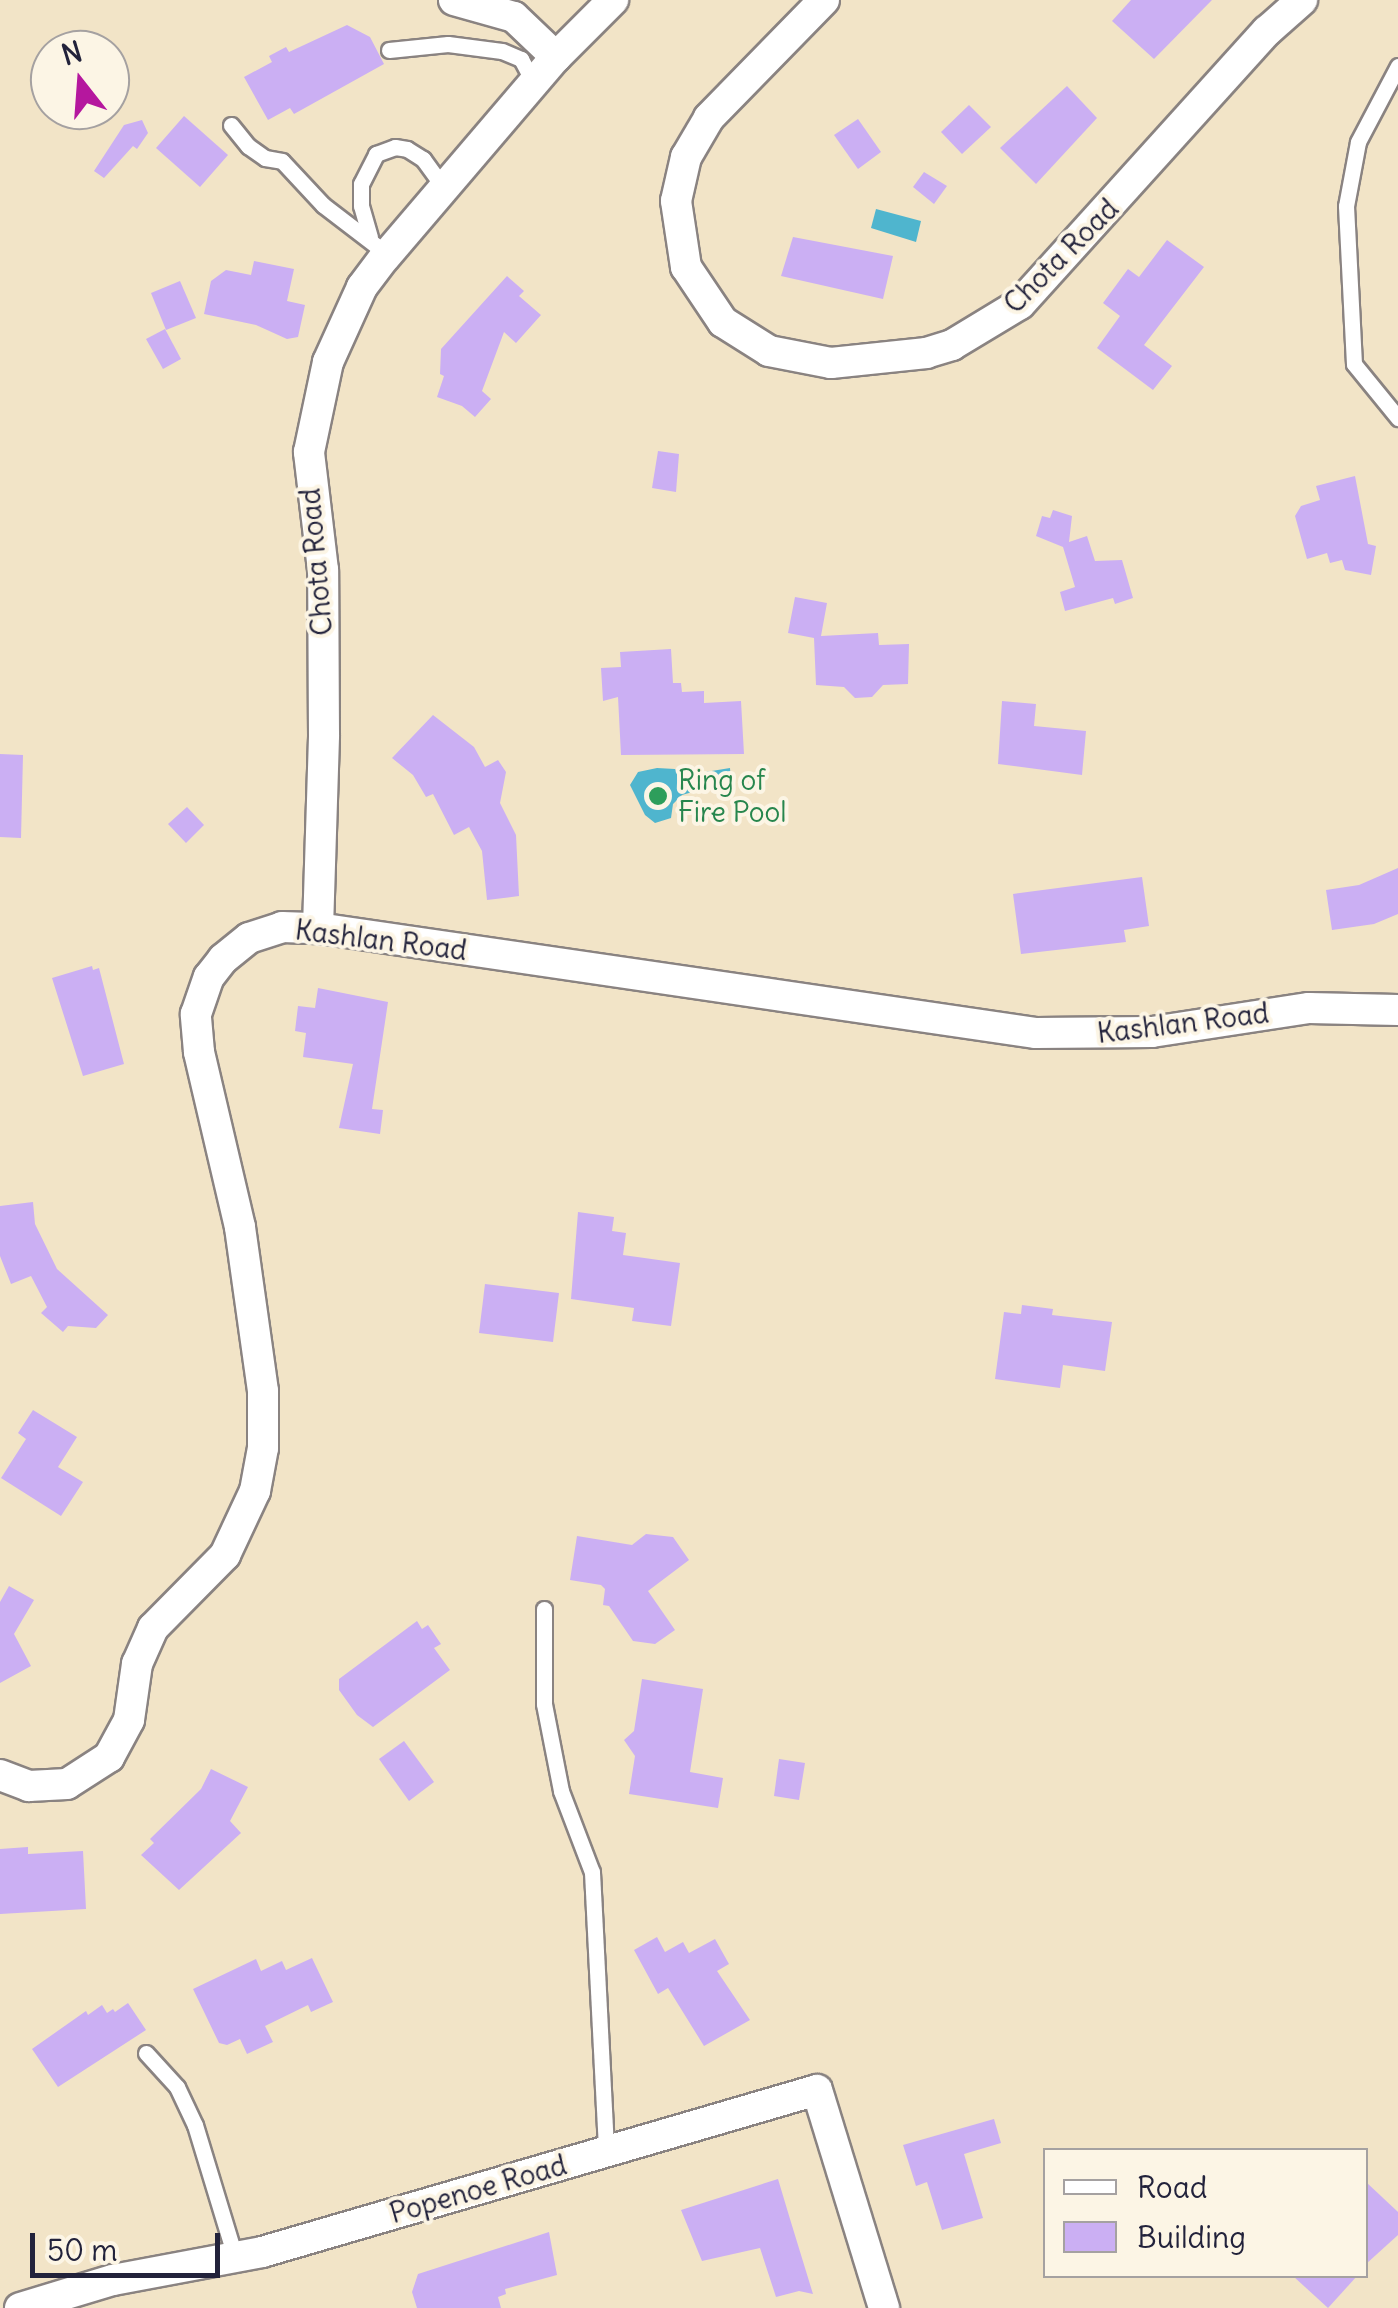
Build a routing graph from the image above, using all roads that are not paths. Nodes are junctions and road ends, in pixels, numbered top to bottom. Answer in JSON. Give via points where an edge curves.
{"nodes":[{"id":1,"x":454,"y":0,"type":"edge"},
{"id":2,"x":612,"y":0,"type":"edge"},
{"id":3,"x":824,"y":0,"type":"edge"},
{"id":4,"x":1302,"y":0,"type":"edge"},
{"id":5,"x":390,"y":50,"type":"dead end"},
{"id":6,"x":556,"y":58,"type":"junction"},
{"id":7,"x":1398,"y":66,"type":"edge"},
{"id":8,"x":534,"y":83,"type":"junction"},
{"id":9,"x":232,"y":125,"type":"dead end"},
{"id":10,"x":444,"y":188,"type":"junction"},
{"id":11,"x":378,"y":246,"type":"junction"},
{"id":12,"x":1398,"y":418,"type":"edge"},
{"id":13,"x":318,"y":928,"type":"junction"},
{"id":14,"x":1398,"y":1010,"type":"edge"},
{"id":15,"x":544,"y":1609,"type":"dead end"},
{"id":16,"x":0,"y":1776,"type":"edge"},
{"id":17,"x":146,"y":2053,"type":"dead end"},
{"id":18,"x":606,"y":2152,"type":"junction"},
{"id":19,"x":235,"y":2257,"type":"junction"},
{"id":20,"x":20,"y":2308,"type":"edge"},
{"id":21,"x":884,"y":2308,"type":"edge"}],
"edges":[{"from":1,"to":6,"type":"street","via":[[514,18]]},
{"from":2,"to":6,"type":"street","name":"Chota Road"},
{"from":3,"to":4,"type":"street","name":"Chota Road","via":[[708,118],[686,158],[676,201],[686,267],[724,322],[769,351],[831,363],[926,353],[976,333],[1020,304]]},
{"from":5,"to":8,"type":"lane","via":[[448,44],[502,51],[520,60]]},
{"from":6,"to":8,"type":"street","name":"Chota Road"},
{"from":7,"to":12,"type":"lane","via":[[1358,142],[1346,206],[1354,364]]},
{"from":8,"to":10,"type":"street","name":"Chota Road"},
{"from":9,"to":11,"type":"lane","via":[[248,146],[282,161],[337,218]]},
{"from":10,"to":11,"type":"street","name":"Chota Road"},
{"from":10,"to":11,"type":"lane","via":[[407,149],[376,154],[364,170],[361,206]]},
{"from":11,"to":13,"type":"street","name":"Chota Road","via":[[334,347],[309,452],[322,570]]},
{"from":13,"to":14,"type":"street","name":"Kashlan Road","via":[[1036,1033],[1152,1032],[1309,1008]]},
{"from":13,"to":16,"type":"street","name":"Kashlan Road","via":[[282,926],[236,946],[210,978],[196,1014],[198,1052],[240,1227],[262,1391],[260,1470],[248,1512],[225,1555],[153,1628],[137,1664],[128,1720],[109,1758],[68,1784],[29,1786]]},
{"from":15,"to":18,"type":"lane","via":[[544,1704],[562,1791],[592,1872]]},
{"from":17,"to":19,"type":"lane","via":[[177,2087],[196,2125]]},
{"from":18,"to":19,"type":"street","name":"Popenoe Road"},
{"from":18,"to":21,"type":"street","name":"Popenoe Road","via":[[817,2090]]},
{"from":19,"to":20,"type":"street","name":"Popenoe Road","via":[[113,2280]]}]}
